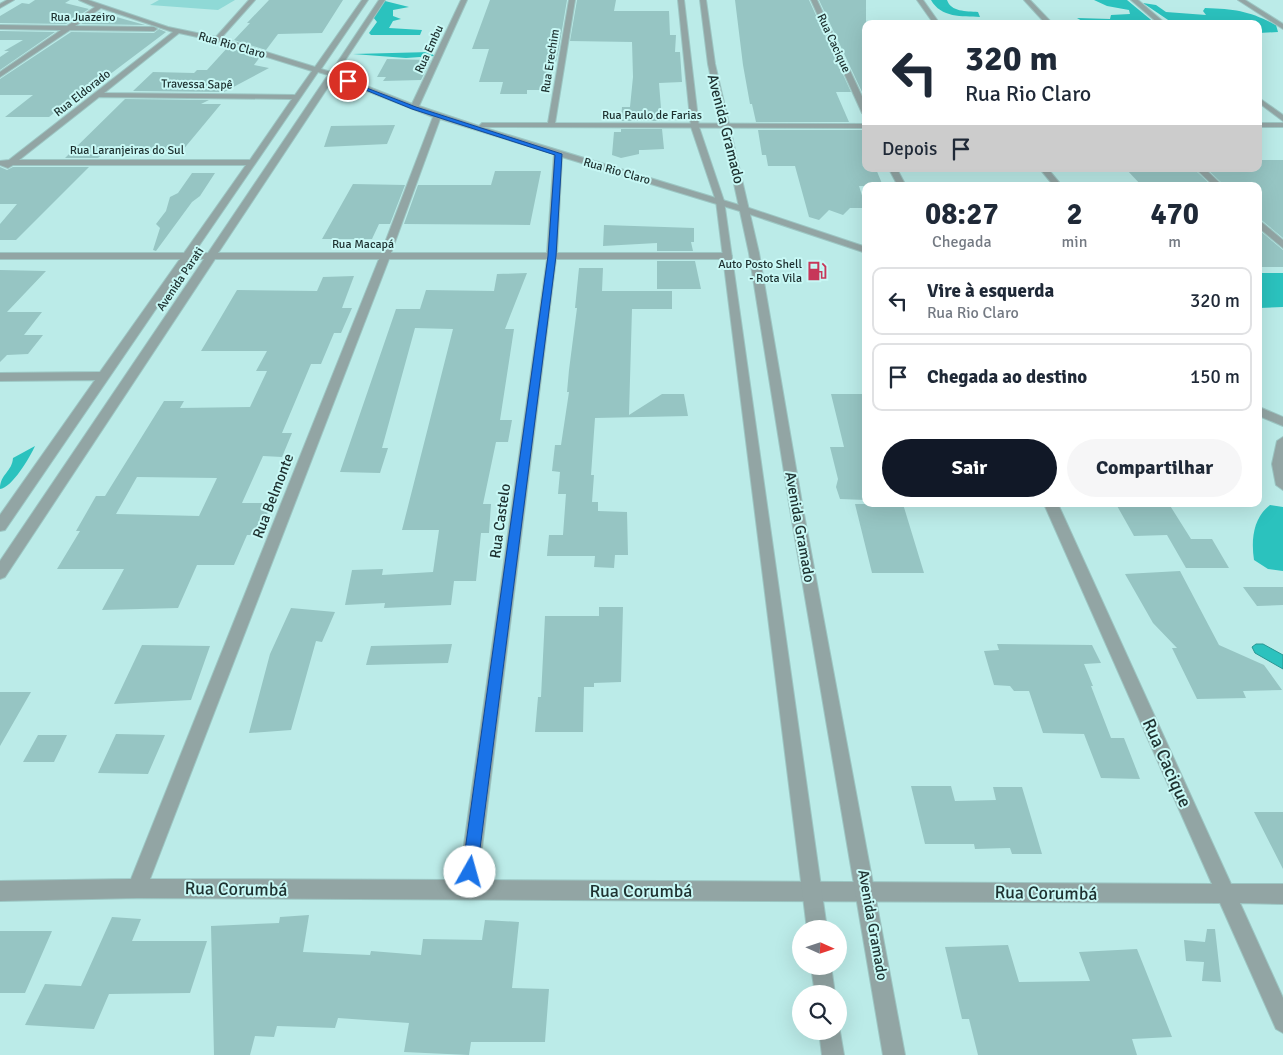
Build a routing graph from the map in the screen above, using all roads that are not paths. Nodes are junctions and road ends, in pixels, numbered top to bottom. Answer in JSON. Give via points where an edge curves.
{"nodes":[{"id":1,"x":11,"y":0,"type":"edge"},
{"id":2,"x":82,"y":0,"type":"edge"},
{"id":3,"x":252,"y":0,"type":"edge"},
{"id":4,"x":364,"y":0,"type":"edge"},
{"id":5,"x":382,"y":0,"type":"edge"},
{"id":6,"x":464,"y":0,"type":"edge"},
{"id":7,"x":572,"y":0,"type":"edge"},
{"id":8,"x":681,"y":0,"type":"edge"},
{"id":9,"x":703,"y":0,"type":"edge"},
{"id":10,"x":814,"y":0,"type":"edge"},
{"id":11,"x":920,"y":0,"type":"edge"},
{"id":12,"x":1027,"y":0,"type":"edge"},
{"id":13,"x":1134,"y":0,"type":"edge"},
{"id":14,"x":1241,"y":0,"type":"edge"},
{"id":15,"x":0,"y":6,"type":"edge"},
{"id":16,"x":100,"y":6,"type":"junction"},
{"id":17,"x":694,"y":15,"type":"junction"},
{"id":18,"x":934,"y":20,"type":"edge"},
{"id":19,"x":1046,"y":20,"type":"edge"},
{"id":20,"x":1159,"y":20,"type":"edge"},
{"id":21,"x":0,"y":27,"type":"edge"},
{"id":22,"x":1283,"y":27,"type":"edge"},
{"id":23,"x":68,"y":28,"type":"junction"},
{"id":24,"x":167,"y":29,"type":"junction"},
{"id":25,"x":178,"y":31,"type":"junction"},
{"id":26,"x":217,"y":39,"type":"junction"},
{"id":27,"x":700,"y":70,"type":"junction"},
{"id":28,"x":317,"y":71,"type":"junction"},
{"id":29,"x":331,"y":74,"type":"junction"},
{"id":30,"x":0,"y":75,"type":"edge"},
{"id":31,"x":98,"y":95,"type":"junction"},
{"id":32,"x":296,"y":97,"type":"junction"},
{"id":33,"x":1262,"y":102,"type":"edge"},
{"id":34,"x":862,"y":104,"type":"edge"},
{"id":35,"x":414,"y":108,"type":"junction"},
{"id":36,"x":437,"y":116,"type":"junction"},
{"id":37,"x":1283,"y":119,"type":"edge"},
{"id":38,"x":468,"y":124,"type":"junction"},
{"id":39,"x":1262,"y":125,"type":"edge"},
{"id":40,"x":1283,"y":125,"type":"edge"},
{"id":41,"x":551,"y":126,"type":"junction"},
{"id":42,"x":724,"y":126,"type":"junction"},
{"id":43,"x":862,"y":126,"type":"edge"},
{"id":44,"x":695,"y":127,"type":"junction"},
{"id":45,"x":558,"y":154,"type":"junction"},
{"id":46,"x":254,"y":162,"type":"junction"},
{"id":47,"x":0,"y":163,"type":"edge"},
{"id":48,"x":10,"y":164,"type":"junction"},
{"id":49,"x":0,"y":172,"type":"edge"},
{"id":50,"x":1046,"y":172,"type":"edge"},
{"id":51,"x":1203,"y":172,"type":"edge"},
{"id":52,"x":1055,"y":182,"type":"edge"},
{"id":53,"x":1215,"y":182,"type":"edge"},
{"id":54,"x":720,"y":201,"type":"junction"},
{"id":55,"x":746,"y":210,"type":"junction"},
{"id":56,"x":1262,"y":226,"type":"edge"},
{"id":57,"x":1283,"y":246,"type":"edge"},
{"id":58,"x":862,"y":249,"type":"edge"},
{"id":59,"x":0,"y":256,"type":"edge"},
{"id":60,"x":385,"y":256,"type":"junction"},
{"id":61,"x":552,"y":256,"type":"junction"},
{"id":62,"x":727,"y":256,"type":"junction"},
{"id":63,"x":185,"y":258,"type":"junction"},
{"id":64,"x":210,"y":258,"type":"junction"},
{"id":65,"x":104,"y":376,"type":"junction"},
{"id":66,"x":0,"y":377,"type":"edge"},
{"id":67,"x":1262,"y":412,"type":"edge"},
{"id":68,"x":1283,"y":422,"type":"edge"},
{"id":69,"x":1283,"y":442,"type":"edge"},
{"id":70,"x":1283,"y":485,"type":"edge"},
{"id":71,"x":1052,"y":507,"type":"edge"},
{"id":72,"x":0,"y":526,"type":"edge"},
{"id":73,"x":0,"y":573,"type":"edge"},
{"id":74,"x":137,"y":888,"type":"junction"},
{"id":75,"x":0,"y":891,"type":"edge"},
{"id":76,"x":467,"y":891,"type":"junction"},
{"id":77,"x":812,"y":892,"type":"junction"},
{"id":78,"x":867,"y":892,"type":"junction"},
{"id":79,"x":1283,"y":894,"type":"edge"},
{"id":80,"x":1226,"y":895,"type":"junction"},
{"id":81,"x":815,"y":920,"type":"edge"},
{"id":82,"x":1283,"y":1022,"type":"edge"},
{"id":83,"x":831,"y":1040,"type":"edge"},
{"id":84,"x":833,"y":1055,"type":"edge"},
{"id":85,"x":894,"y":1055,"type":"edge"}],
"edges":[{"from":1,"to":15,"type":"street"},
{"from":2,"to":16,"type":"street","name":"Rua Rio Claro"},
{"from":3,"to":26,"type":"street"},
{"from":4,"to":28,"type":"street","name":"Avenida Parati"},
{"from":5,"to":29,"type":"street","name":"Avenida Parati"},
{"from":6,"to":35,"type":"street","name":"Rua Embu"},
{"from":7,"to":41,"type":"street","name":"Rua Erechim"},
{"from":8,"to":17,"type":"street","name":"Avenida Gramado"},
{"from":9,"to":17,"type":"street","name":"Avenida Gramado"},
{"from":10,"to":34,"type":"street","name":"Rua Cacique"},
{"from":11,"to":18,"type":"street"},
{"from":12,"to":19,"type":"street"},
{"from":13,"to":20,"type":"street"},
{"from":14,"to":22,"type":"street"},
{"from":16,"to":23,"type":"street"},
{"from":16,"to":24,"type":"street","name":"Rua Rio Claro"},
{"from":17,"to":27,"type":"street","name":"Avenida Gramado"},
{"from":17,"to":27,"type":"street","name":"Avenida Gramado"},
{"from":21,"to":23,"type":"street","name":"Rua Juazeiro"},
{"from":23,"to":24,"type":"street","name":"Rua Juazeiro"},
{"from":23,"to":30,"type":"street"},
{"from":24,"to":25,"type":"street","name":"Rua Rio Claro"},
{"from":25,"to":26,"type":"street","name":"Rua Rio Claro"},
{"from":25,"to":31,"type":"street","name":"Rua Eldorado"},
{"from":26,"to":28,"type":"street","name":"Rua Rio Claro"},
{"from":27,"to":42,"type":"street","name":"Avenida Gramado"},
{"from":27,"to":44,"type":"street","name":"Avenida Gramado"},
{"from":28,"to":29,"type":"street","name":"Rua Rio Claro"},
{"from":28,"to":32,"type":"street","name":"Avenida Parati"},
{"from":29,"to":35,"type":"street","name":"Rua Rio Claro"},
{"from":29,"to":64,"type":"street","name":"Avenida Parati"},
{"from":31,"to":32,"type":"street","name":"Travessa Sapê"},
{"from":31,"to":48,"type":"street","name":"Rua Eldorado"},
{"from":32,"to":46,"type":"street","name":"Avenida Parati"},
{"from":33,"to":37,"type":"street"},
{"from":35,"to":36,"type":"street","name":"Rua Rio Claro"},
{"from":36,"to":38,"type":"street","name":"Rua Rio Claro"},
{"from":36,"to":60,"type":"street","name":"Rua Belmonte"},
{"from":38,"to":41,"type":"street","name":"Rua Paulo de Farias"},
{"from":38,"to":45,"type":"street","name":"Rua Rio Claro"},
{"from":39,"to":40,"type":"street"},
{"from":41,"to":44,"type":"street","name":"Rua Paulo de Farias"},
{"from":42,"to":43,"type":"street","name":"Rua Paulo de Farias"},
{"from":42,"to":44,"type":"street","name":"Rua Paulo de Farias"},
{"from":42,"to":55,"type":"street","name":"Avenida Gramado"},
{"from":44,"to":54,"type":"street","name":"Avenida Gramado"},
{"from":45,"to":54,"type":"street","name":"Rua Rio Claro"},
{"from":45,"to":61,"type":"street","name":"Rua Castelo"},
{"from":46,"to":48,"type":"street","name":"Rua Laranjeiras do Sul"},
{"from":46,"to":63,"type":"street","name":"Avenida Parati"},
{"from":47,"to":48,"type":"street","name":"Rua Laranjeiras do Sul"},
{"from":48,"to":49,"type":"street","name":"Rua Eldorado"},
{"from":50,"to":52,"type":"street"},
{"from":51,"to":53,"type":"street"},
{"from":54,"to":55,"type":"street","name":"Rua Rio Claro"},
{"from":54,"to":62,"type":"street","name":"Avenida Gramado"},
{"from":55,"to":58,"type":"street","name":"Rua Rio Claro"},
{"from":55,"to":78,"type":"street","name":"Avenida Gramado","via":[[802,543]]},
{"from":56,"to":57,"type":"street"},
{"from":59,"to":63,"type":"street","name":"Rua Macapá"},
{"from":60,"to":61,"type":"street","name":"Rua Macapá"},
{"from":60,"to":64,"type":"street","name":"Rua Macapá"},
{"from":60,"to":74,"type":"street","name":"Rua Belmonte"},
{"from":61,"to":62,"type":"street","name":"Rua Macapá"},
{"from":61,"to":76,"type":"street","name":"Rua Castelo"},
{"from":62,"to":77,"type":"street","name":"Avenida Gramado"},
{"from":63,"to":64,"type":"street","name":"Rua Macapá"},
{"from":63,"to":65,"type":"street","name":"Avenida Parati"},
{"from":64,"to":73,"type":"street","name":"Avenida Parati"},
{"from":65,"to":66,"type":"street"},
{"from":65,"to":72,"type":"street","name":"Avenida Parati"},
{"from":67,"to":68,"type":"street"},
{"from":69,"to":70,"type":"street","via":[[1277,462],[1277,473]]},
{"from":71,"to":80,"type":"street","name":"Rua Cacique"},
{"from":74,"to":75,"type":"street","name":"Rua Corumbá"},
{"from":74,"to":76,"type":"street","name":"Rua Corumbá"},
{"from":76,"to":77,"type":"street","name":"Rua Corumbá"},
{"from":77,"to":78,"type":"street","name":"Rua Corumbá"},
{"from":77,"to":81,"type":"street","name":"Avenida Gramado"},
{"from":78,"to":80,"type":"street","name":"Rua Corumbá"},
{"from":78,"to":85,"type":"street","name":"Avenida Gramado"},
{"from":79,"to":80,"type":"street","name":"Rua Corumbá"},
{"from":80,"to":82,"type":"street","name":"Rua Cacique"},
{"from":83,"to":84,"type":"street"}]}
